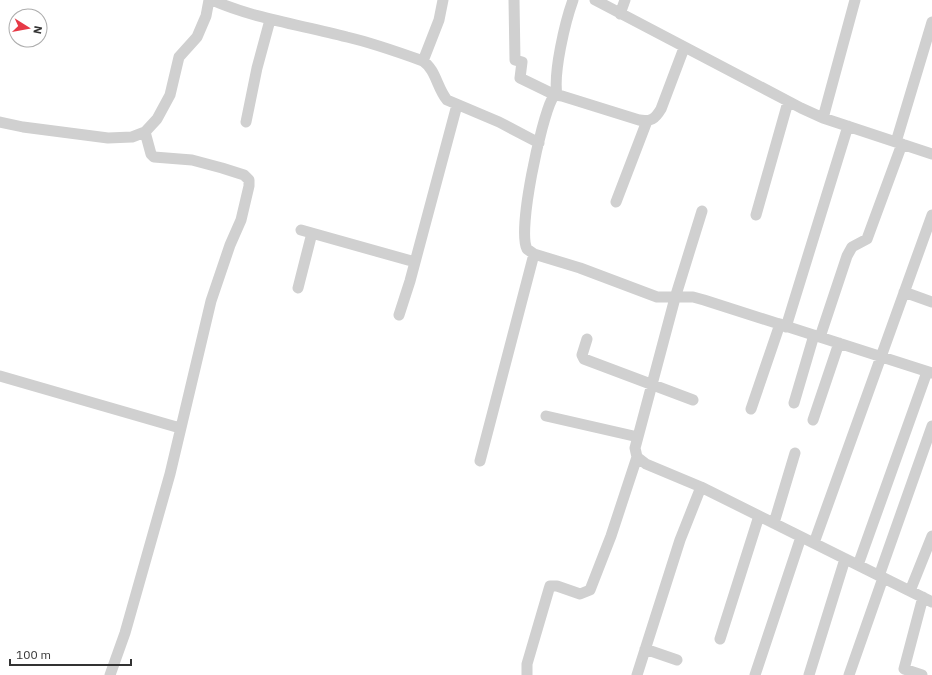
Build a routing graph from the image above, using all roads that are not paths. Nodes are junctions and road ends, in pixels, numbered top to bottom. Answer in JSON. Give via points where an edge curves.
{"nodes":[{"id":1,"x":209,"y":0,"type":"edge"},
{"id":2,"x":212,"y":0,"type":"edge"},
{"id":3,"x":443,"y":0,"type":"edge"},
{"id":4,"x":514,"y":0,"type":"edge"},
{"id":5,"x":574,"y":0,"type":"edge"},
{"id":6,"x":595,"y":0,"type":"edge"},
{"id":7,"x":625,"y":0,"type":"edge"},
{"id":8,"x":854,"y":0,"type":"edge"},
{"id":9,"x":620,"y":14,"type":"junction"},
{"id":10,"x":270,"y":20,"type":"junction"},
{"id":11,"x":932,"y":22,"type":"edge"},
{"id":12,"x":684,"y":48,"type":"junction"},
{"id":13,"x":423,"y":61,"type":"junction"},
{"id":14,"x":556,"y":95,"type":"junction"},
{"id":15,"x":788,"y":102,"type":"junction"},
{"id":16,"x":457,"y":105,"type":"junction"},
{"id":17,"x":824,"y":118,"type":"junction"},
{"id":18,"x":647,"y":121,"type":"junction"},
{"id":19,"x":0,"y":122,"type":"edge"},
{"id":20,"x":246,"y":122,"type":"dead end"},
{"id":21,"x":848,"y":126,"type":"junction"},
{"id":22,"x":146,"y":134,"type":"junction"},
{"id":23,"x":539,"y":143,"type":"junction"},
{"id":24,"x":899,"y":143,"type":"junction"},
{"id":25,"x":932,"y":154,"type":"edge"},
{"id":26,"x":616,"y":202,"type":"dead end"},
{"id":27,"x":702,"y":211,"type":"dead end"},
{"id":28,"x":756,"y":215,"type":"dead end"},
{"id":29,"x":932,"y":215,"type":"edge"},
{"id":30,"x":534,"y":254,"type":"junction"},
{"id":31,"x":415,"y":262,"type":"junction"},
{"id":32,"x":298,"y":288,"type":"dead end"},
{"id":33,"x":904,"y":292,"type":"junction"},
{"id":34,"x":675,"y":298,"type":"junction"},
{"id":35,"x":932,"y":302,"type":"edge"},
{"id":36,"x":398,"y":315,"type":"dead end"},
{"id":37,"x":783,"y":325,"type":"junction"},
{"id":38,"x":817,"y":336,"type":"junction"},
{"id":39,"x":587,"y":340,"type":"dead end"},
{"id":40,"x":839,"y":343,"type":"junction"},
{"id":41,"x":882,"y":357,"type":"junction"},
{"id":42,"x":929,"y":372,"type":"edge"},
{"id":43,"x":0,"y":376,"type":"edge"},
{"id":44,"x":652,"y":385,"type":"junction"},
{"id":45,"x":693,"y":400,"type":"dead end"},
{"id":46,"x":794,"y":403,"type":"dead end"},
{"id":47,"x":751,"y":409,"type":"dead end"},
{"id":48,"x":546,"y":416,"type":"dead end"},
{"id":49,"x":813,"y":420,"type":"dead end"},
{"id":50,"x":932,"y":426,"type":"edge"},
{"id":51,"x":180,"y":428,"type":"junction"},
{"id":52,"x":638,"y":437,"type":"junction"},
{"id":53,"x":795,"y":453,"type":"dead end"},
{"id":54,"x":637,"y":457,"type":"junction"},
{"id":55,"x":480,"y":461,"type":"dead end"},
{"id":56,"x":701,"y":487,"type":"junction"},
{"id":57,"x":759,"y":516,"type":"junction"},
{"id":58,"x":774,"y":523,"type":"junction"},
{"id":59,"x":932,"y":536,"type":"edge"},
{"id":60,"x":801,"y":537,"type":"junction"},
{"id":61,"x":814,"y":543,"type":"junction"},
{"id":62,"x":846,"y":559,"type":"junction"},
{"id":63,"x":858,"y":565,"type":"junction"},
{"id":64,"x":881,"y":577,"type":"junction"},
{"id":65,"x":910,"y":591,"type":"junction"},
{"id":66,"x":928,"y":600,"type":"edge"},
{"id":67,"x":720,"y":639,"type":"dead end"},
{"id":68,"x":645,"y":649,"type":"junction"},
{"id":69,"x":677,"y":660,"type":"dead end"},
{"id":70,"x":904,"y":672,"type":"edge"},
{"id":71,"x":110,"y":675,"type":"edge"},
{"id":72,"x":527,"y":675,"type":"edge"},
{"id":73,"x":637,"y":675,"type":"edge"},
{"id":74,"x":755,"y":675,"type":"edge"},
{"id":75,"x":809,"y":675,"type":"edge"},
{"id":76,"x":849,"y":675,"type":"edge"},
{"id":77,"x":922,"y":675,"type":"edge"}],
"edges":[{"from":1,"to":22,"type":"street","via":[[206,16],[197,37],[179,57],[170,95]]},
{"from":2,"to":10,"type":"street"},
{"from":3,"to":13,"type":"street","via":[[439,20]]},
{"from":4,"to":14,"type":"street","via":[[515,60],[522,62],[520,78]]},
{"from":5,"to":14,"type":"street","via":[[569,12],[558,68]]},
{"from":6,"to":9,"type":"street"},
{"from":7,"to":9,"type":"street"},
{"from":8,"to":17,"type":"street"},
{"from":9,"to":12,"type":"street"},
{"from":10,"to":13,"type":"street","via":[[354,39]]},
{"from":10,"to":20,"type":"street"},
{"from":11,"to":24,"type":"street"},
{"from":12,"to":15,"type":"street"},
{"from":12,"to":18,"type":"street","via":[[661,109],[656,118]]},
{"from":13,"to":16,"type":"street","via":[[431,70],[441,93]]},
{"from":14,"to":18,"type":"street"},
{"from":14,"to":23,"type":"street","via":[[549,103]]},
{"from":15,"to":17,"type":"street"},
{"from":15,"to":28,"type":"street"},
{"from":16,"to":23,"type":"street","via":[[499,122]]},
{"from":16,"to":31,"type":"street"},
{"from":17,"to":21,"type":"street"},
{"from":18,"to":26,"type":"street"},
{"from":19,"to":22,"type":"street","via":[[108,138]]},
{"from":21,"to":24,"type":"street"},
{"from":21,"to":37,"type":"street"},
{"from":22,"to":51,"type":"street","via":[[154,157],[192,160],[222,168],[244,175],[250,183],[242,220],[223,264],[211,301]]},
{"from":23,"to":30,"type":"street","via":[[525,225],[525,246]]},
{"from":24,"to":25,"type":"street"},
{"from":24,"to":38,"type":"street","via":[[867,239],[852,247],[847,256]]},
{"from":27,"to":34,"type":"street"},
{"from":29,"to":33,"type":"street"},
{"from":30,"to":34,"type":"street","via":[[657,297]]},
{"from":30,"to":55,"type":"street"},
{"from":31,"to":32,"type":"street","via":[[306,231]]},
{"from":31,"to":36,"type":"street"},
{"from":33,"to":35,"type":"street"},
{"from":33,"to":41,"type":"street"},
{"from":34,"to":37,"type":"street","via":[[692,297],[704,300]]},
{"from":34,"to":44,"type":"street"},
{"from":37,"to":38,"type":"street"},
{"from":37,"to":47,"type":"street"},
{"from":38,"to":40,"type":"street"},
{"from":38,"to":46,"type":"street"},
{"from":39,"to":44,"type":"street","via":[[583,359]]},
{"from":40,"to":41,"type":"street"},
{"from":40,"to":49,"type":"street"},
{"from":41,"to":42,"type":"street"},
{"from":41,"to":61,"type":"street"},
{"from":42,"to":63,"type":"street"},
{"from":43,"to":51,"type":"street"},
{"from":44,"to":45,"type":"street"},
{"from":44,"to":52,"type":"street"},
{"from":48,"to":52,"type":"street"},
{"from":50,"to":64,"type":"street"},
{"from":51,"to":71,"type":"street","via":[[166,490],[125,633]]},
{"from":52,"to":54,"type":"street","via":[[635,448]]},
{"from":53,"to":58,"type":"street"},
{"from":54,"to":56,"type":"street","via":[[646,464]]},
{"from":54,"to":72,"type":"street","via":[[590,590],[580,594],[550,586],[527,664]]},
{"from":56,"to":57,"type":"street"},
{"from":56,"to":68,"type":"street","via":[[680,540]]},
{"from":57,"to":58,"type":"street"},
{"from":57,"to":67,"type":"street"},
{"from":58,"to":60,"type":"street"},
{"from":59,"to":65,"type":"street"},
{"from":60,"to":61,"type":"street"},
{"from":60,"to":74,"type":"street"},
{"from":61,"to":62,"type":"street"},
{"from":62,"to":63,"type":"street"},
{"from":62,"to":75,"type":"street"},
{"from":63,"to":64,"type":"street"},
{"from":64,"to":65,"type":"street"},
{"from":64,"to":76,"type":"street"},
{"from":65,"to":66,"type":"street"},
{"from":66,"to":70,"type":"street"},
{"from":68,"to":69,"type":"street"},
{"from":68,"to":73,"type":"street"},
{"from":70,"to":77,"type":"street"}]}
